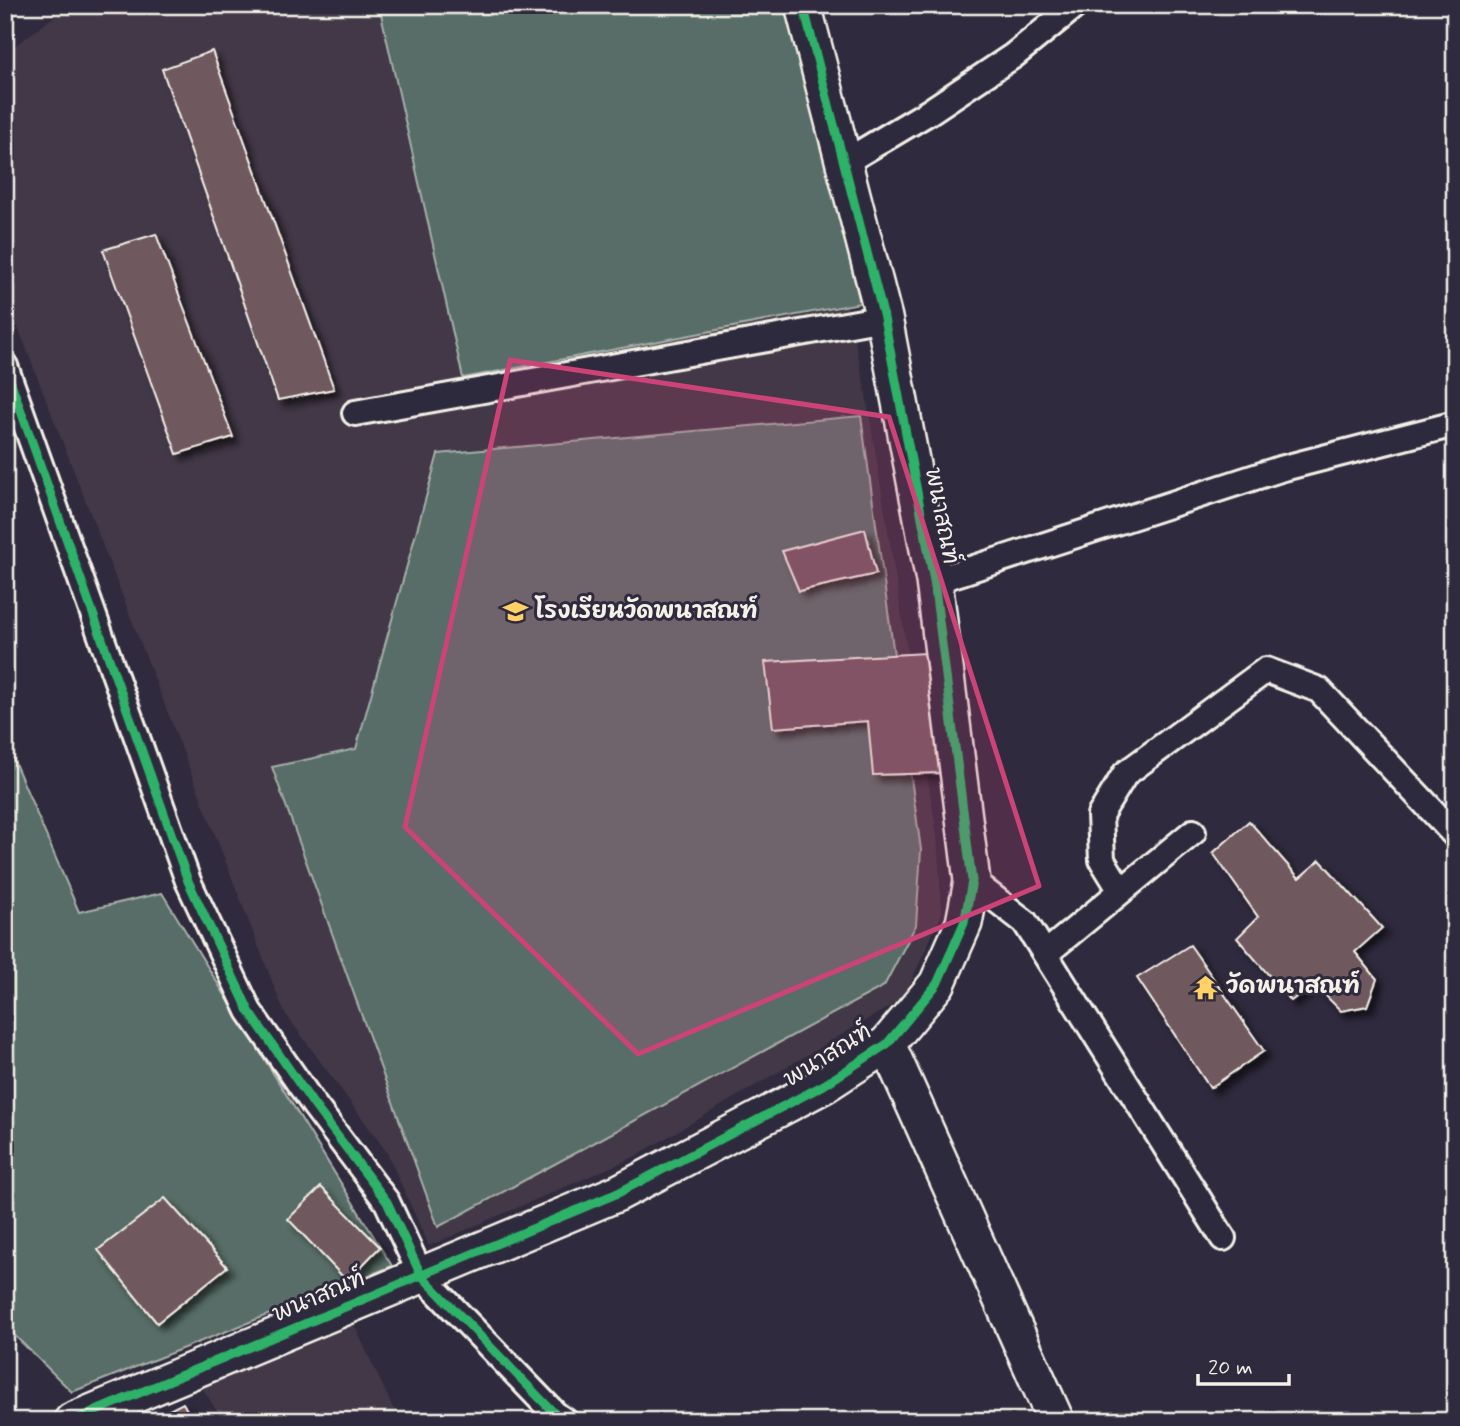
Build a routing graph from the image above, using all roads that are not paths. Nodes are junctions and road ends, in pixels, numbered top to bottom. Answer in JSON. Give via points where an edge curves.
{"nodes":[{"id":1,"x":803,"y":5,"type":"edge"},
{"id":2,"x":1076,"y":5,"type":"edge"},
{"id":3,"x":845,"y":162,"type":"junction"},
{"id":4,"x":884,"y":318,"type":"junction"},
{"id":5,"x":5,"y":366,"type":"edge"},
{"id":6,"x":355,"y":413,"type":"dead end"},
{"id":7,"x":1455,"y":424,"type":"edge"},
{"id":8,"x":934,"y":581,"type":"junction"},
{"id":9,"x":1193,"y":832,"type":"dead end"},
{"id":10,"x":1455,"y":835,"type":"edge"},
{"id":11,"x":972,"y":881,"type":"junction"},
{"id":12,"x":1121,"y":891,"type":"junction"},
{"id":13,"x":1045,"y":954,"type":"junction"},
{"id":14,"x":887,"y":1044,"type":"junction"},
{"id":15,"x":1223,"y":1238,"type":"dead end"},
{"id":16,"x":421,"y":1275,"type":"junction"},
{"id":17,"x":72,"y":1421,"type":"edge"},
{"id":18,"x":565,"y":1421,"type":"edge"},
{"id":19,"x":1056,"y":1421,"type":"edge"}],
"edges":[{"from":1,"to":3,"type":"street","name":"พนาสณฑ์"},
{"from":2,"to":3,"type":"street","via":[[1002,63]]},
{"from":3,"to":4,"type":"street","name":"พนาสณฑ์"},
{"from":4,"to":6,"type":"street"},
{"from":4,"to":8,"type":"street","name":"พนาสณฑ์"},
{"from":5,"to":16,"type":"street","via":[[188,881],[249,1011],[387,1202]]},
{"from":7,"to":8,"type":"street","via":[[1280,469]]},
{"from":8,"to":11,"type":"street","name":"พนาสณฑ์"},
{"from":9,"to":12,"type":"street"},
{"from":10,"to":12,"type":"street","via":[[1319,690],[1266,670],[1125,774],[1100,815],[1102,860]]},
{"from":11,"to":13,"type":"street","via":[[1025,922]]},
{"from":11,"to":14,"type":"street","name":"พนาสณฑ์","via":[[964,923],[937,984]]},
{"from":12,"to":13,"type":"street"},
{"from":13,"to":15,"type":"street"},
{"from":14,"to":16,"type":"street","name":"พนาสณฑ์","via":[[824,1084],[618,1193]]},
{"from":14,"to":19,"type":"street"},
{"from":16,"to":17,"type":"street","name":"พนาสณฑ์"},
{"from":16,"to":18,"type":"street"}]}
